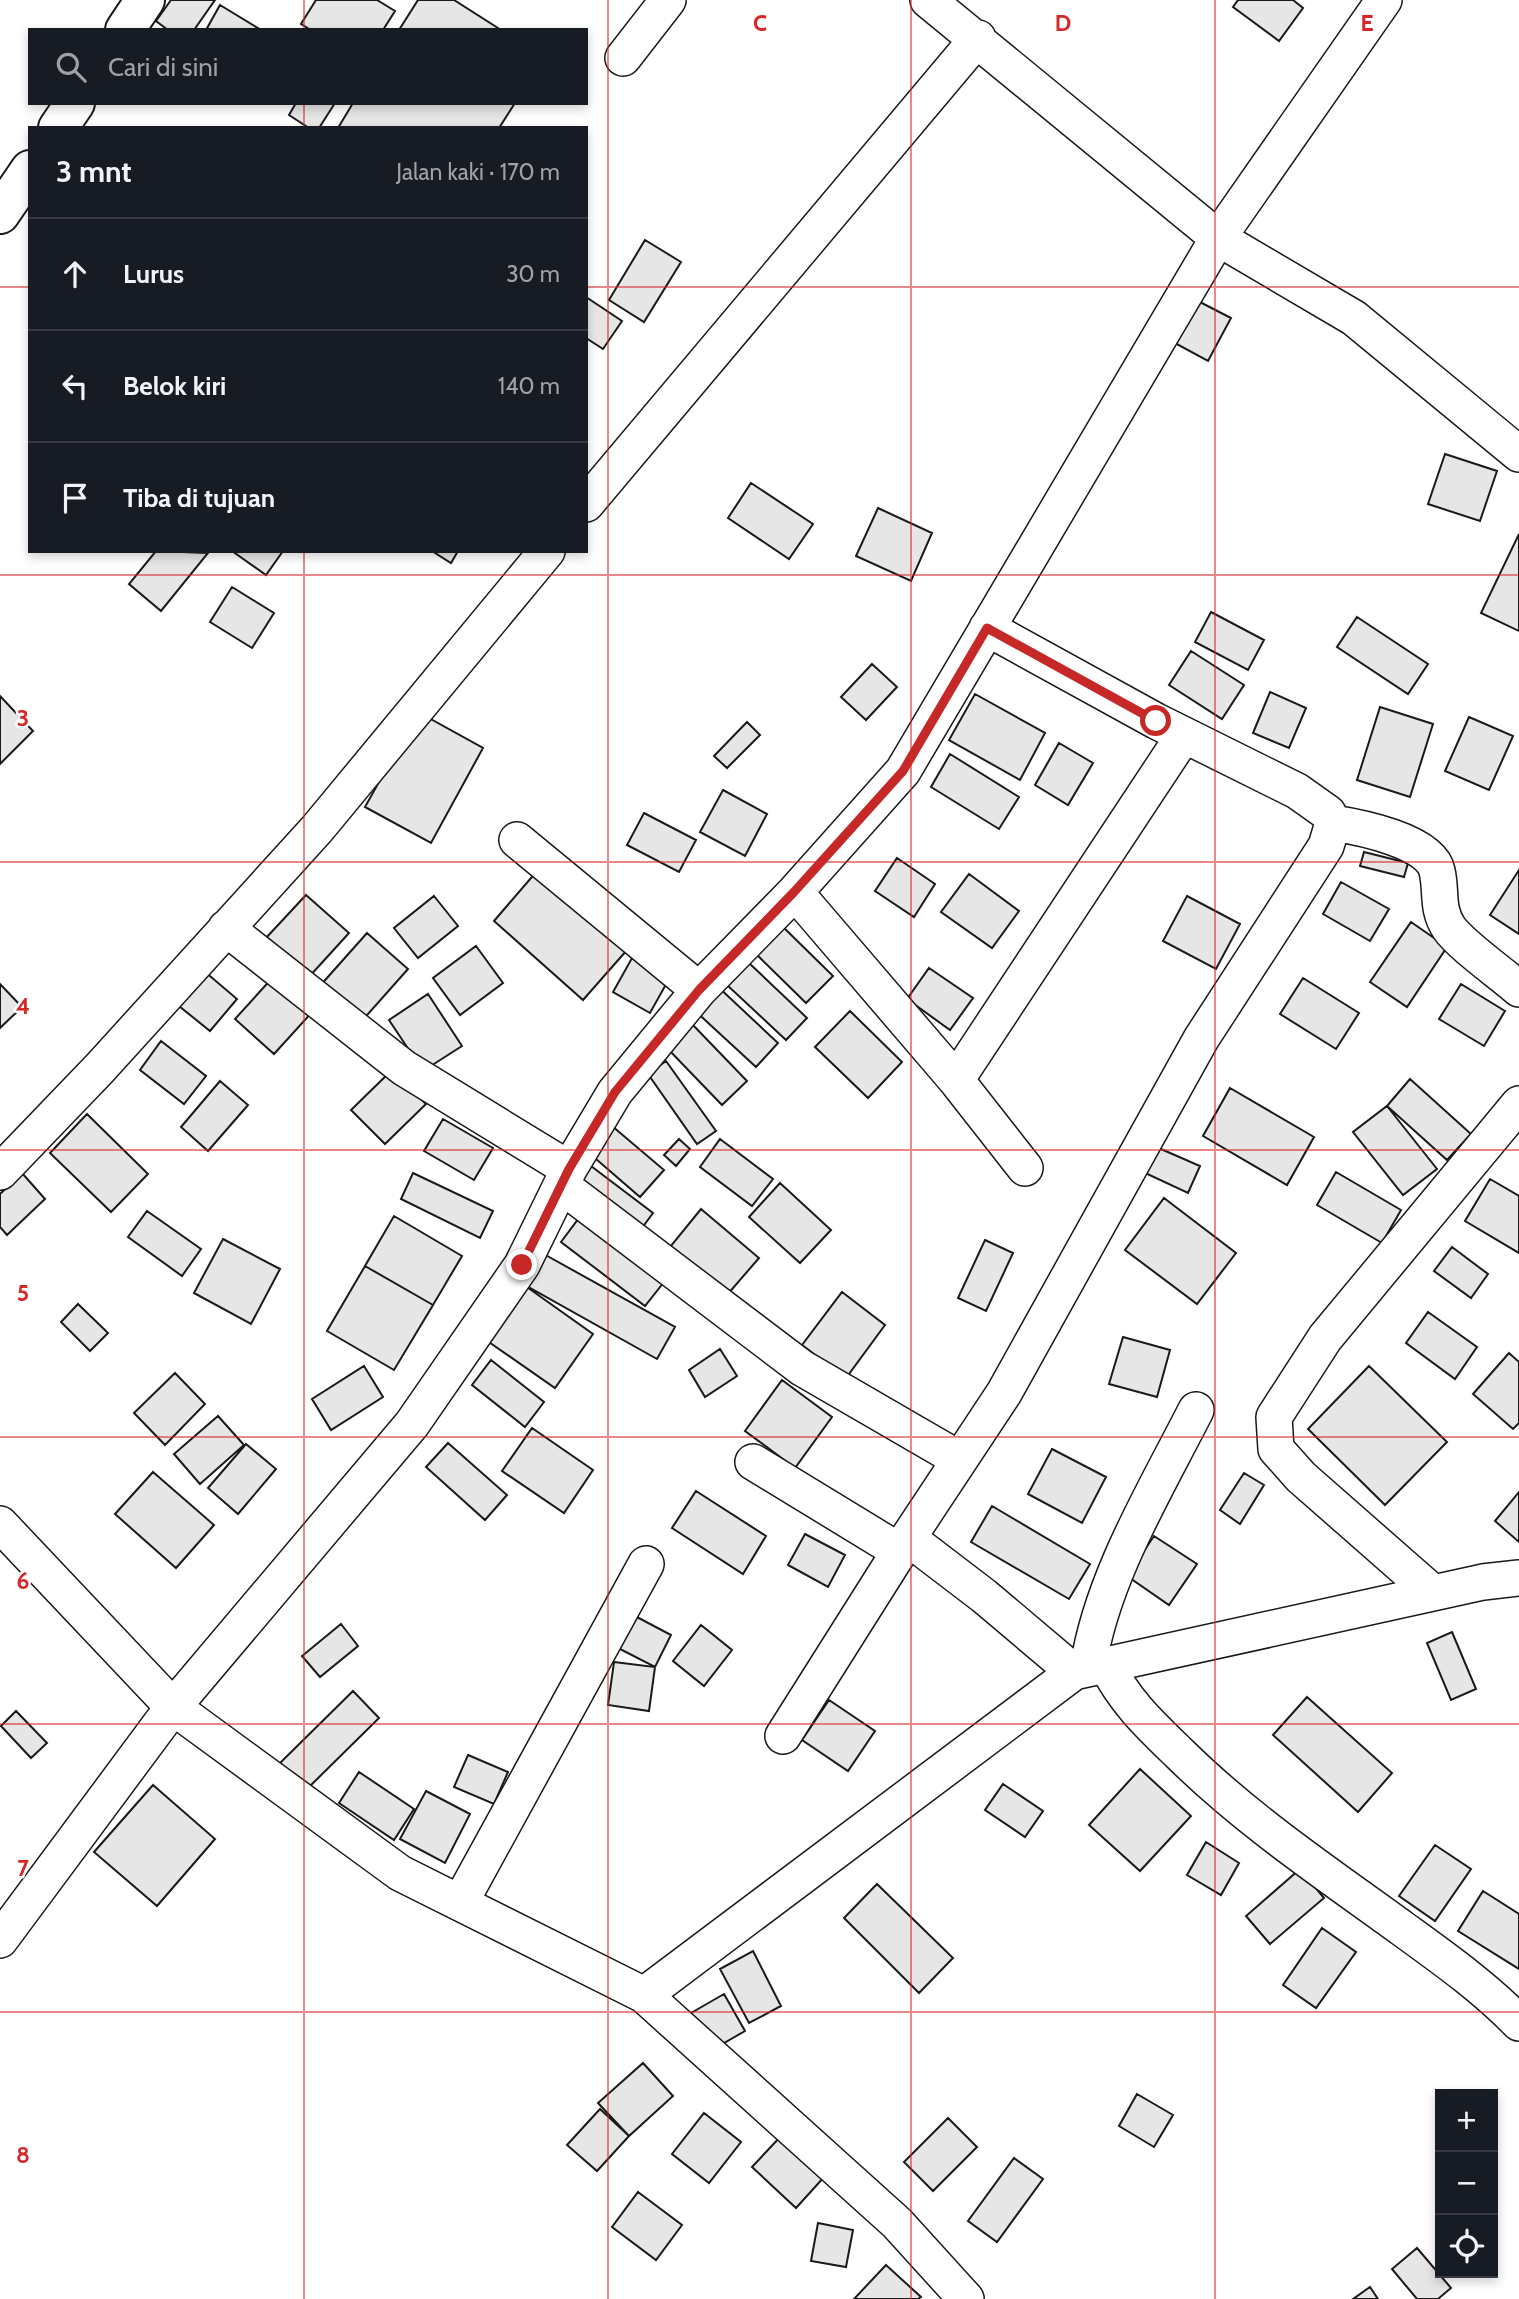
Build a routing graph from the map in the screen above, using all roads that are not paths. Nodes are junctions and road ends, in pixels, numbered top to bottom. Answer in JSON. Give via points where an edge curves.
{"nodes":[{"id":1,"x":145,"y":0,"type":"edge"},
{"id":2,"x":668,"y":0,"type":"edge"},
{"id":3,"x":928,"y":0,"type":"edge"},
{"id":4,"x":1384,"y":0,"type":"edge"},
{"id":5,"x":126,"y":28,"type":"edge"},
{"id":6,"x":978,"y":38,"type":"junction"},
{"id":7,"x":623,"y":58,"type":"dead end"},
{"id":8,"x":74,"y":105,"type":"edge"},
{"id":9,"x":59,"y":126,"type":"edge"},
{"id":10,"x":28,"y":173,"type":"edge"},
{"id":11,"x":0,"y":214,"type":"edge"},
{"id":12,"x":1218,"y":238,"type":"junction"},
{"id":13,"x":1519,"y":454,"type":"edge"},
{"id":14,"x":588,"y":502,"type":"edge"},
{"id":15,"x":545,"y":553,"type":"edge"},
{"id":16,"x":987,"y":628,"type":"junction"},
{"id":17,"x":1184,"y":735,"type":"junction"},
{"id":18,"x":1333,"y":823,"type":"junction"},
{"id":19,"x":517,"y":840,"type":"dead end"},
{"id":20,"x":794,"y":892,"type":"junction"},
{"id":21,"x":226,"y":928,"type":"junction"},
{"id":22,"x":1519,"y":989,"type":"edge"},
{"id":23,"x":699,"y":990,"type":"junction"},
{"id":24,"x":956,"y":1080,"type":"junction"},
{"id":25,"x":1519,"y":1104,"type":"edge"},
{"id":26,"x":1025,"y":1168,"type":"dead end"},
{"id":27,"x":0,"y":1172,"type":"edge"},
{"id":28,"x":565,"y":1177,"type":"junction"},
{"id":29,"x":1196,"y":1410,"type":"dead end"},
{"id":30,"x":959,"y":1459,"type":"junction"},
{"id":31,"x":752,"y":1462,"type":"dead end"},
{"id":32,"x":0,"y":1524,"type":"edge"},
{"id":33,"x":903,"y":1545,"type":"junction"},
{"id":34,"x":646,"y":1564,"type":"dead end"},
{"id":35,"x":1519,"y":1578,"type":"edge"},
{"id":36,"x":1432,"y":1592,"type":"junction"},
{"id":37,"x":1089,"y":1668,"type":"junction"},
{"id":38,"x":173,"y":1707,"type":"junction"},
{"id":39,"x":783,"y":1736,"type":"dead end"},
{"id":40,"x":460,"y":1903,"type":"junction"},
{"id":41,"x":0,"y":1940,"type":"edge"},
{"id":42,"x":644,"y":1995,"type":"junction"},
{"id":43,"x":1519,"y":2022,"type":"edge"},
{"id":44,"x":965,"y":2299,"type":"edge"}],
"edges":[{"from":1,"to":5,"type":"main road"},
{"from":2,"to":7,"type":"street"},
{"from":3,"to":6,"type":"street"},
{"from":4,"to":12,"type":"street"},
{"from":6,"to":12,"type":"street"},
{"from":6,"to":14,"type":"street"},
{"from":8,"to":9,"type":"main road"},
{"from":10,"to":11,"type":"main road"},
{"from":12,"to":13,"type":"street","via":[[1354,318]]},
{"from":12,"to":16,"type":"street"},
{"from":15,"to":21,"type":"street","via":[[317,829]]},
{"from":16,"to":17,"type":"street"},
{"from":16,"to":20,"type":"street","via":[[903,771]]},
{"from":17,"to":18,"type":"street","via":[[1297,791],[1328,813]]},
{"from":17,"to":24,"type":"street"},
{"from":18,"to":22,"type":"street","via":[[1377,832],[1424,853],[1438,872],[1438,906],[1451,931]]},
{"from":18,"to":30,"type":"street","via":[[1326,846],[1201,1039],[1004,1393]]},
{"from":19,"to":23,"type":"street"},
{"from":20,"to":23,"type":"street"},
{"from":20,"to":24,"type":"street"},
{"from":21,"to":27,"type":"street"},
{"from":21,"to":28,"type":"street","via":[[404,1068]]},
{"from":23,"to":28,"type":"street","via":[[615,1092]]},
{"from":24,"to":26,"type":"street"},
{"from":25,"to":36,"type":"street","via":[[1325,1338],[1274,1417],[1276,1449],[1293,1468]]},
{"from":28,"to":30,"type":"street","via":[[802,1368]]},
{"from":28,"to":38,"type":"street","via":[[522,1265],[412,1424]]},
{"from":29,"to":37,"type":"street","via":[[1138,1524],[1103,1608]]},
{"from":30,"to":33,"type":"street"},
{"from":31,"to":33,"type":"street"},
{"from":32,"to":38,"type":"street"},
{"from":33,"to":37,"type":"street"},
{"from":33,"to":39,"type":"street"},
{"from":34,"to":40,"type":"street"},
{"from":35,"to":36,"type":"street"},
{"from":36,"to":37,"type":"street"},
{"from":37,"to":42,"type":"street"},
{"from":37,"to":43,"type":"street","via":[[1121,1693],[1200,1774],[1282,1843],[1455,1967]]},
{"from":38,"to":40,"type":"street","via":[[400,1873]]},
{"from":38,"to":41,"type":"street"},
{"from":40,"to":42,"type":"street"},
{"from":42,"to":44,"type":"street","via":[[897,2223]]}]}
